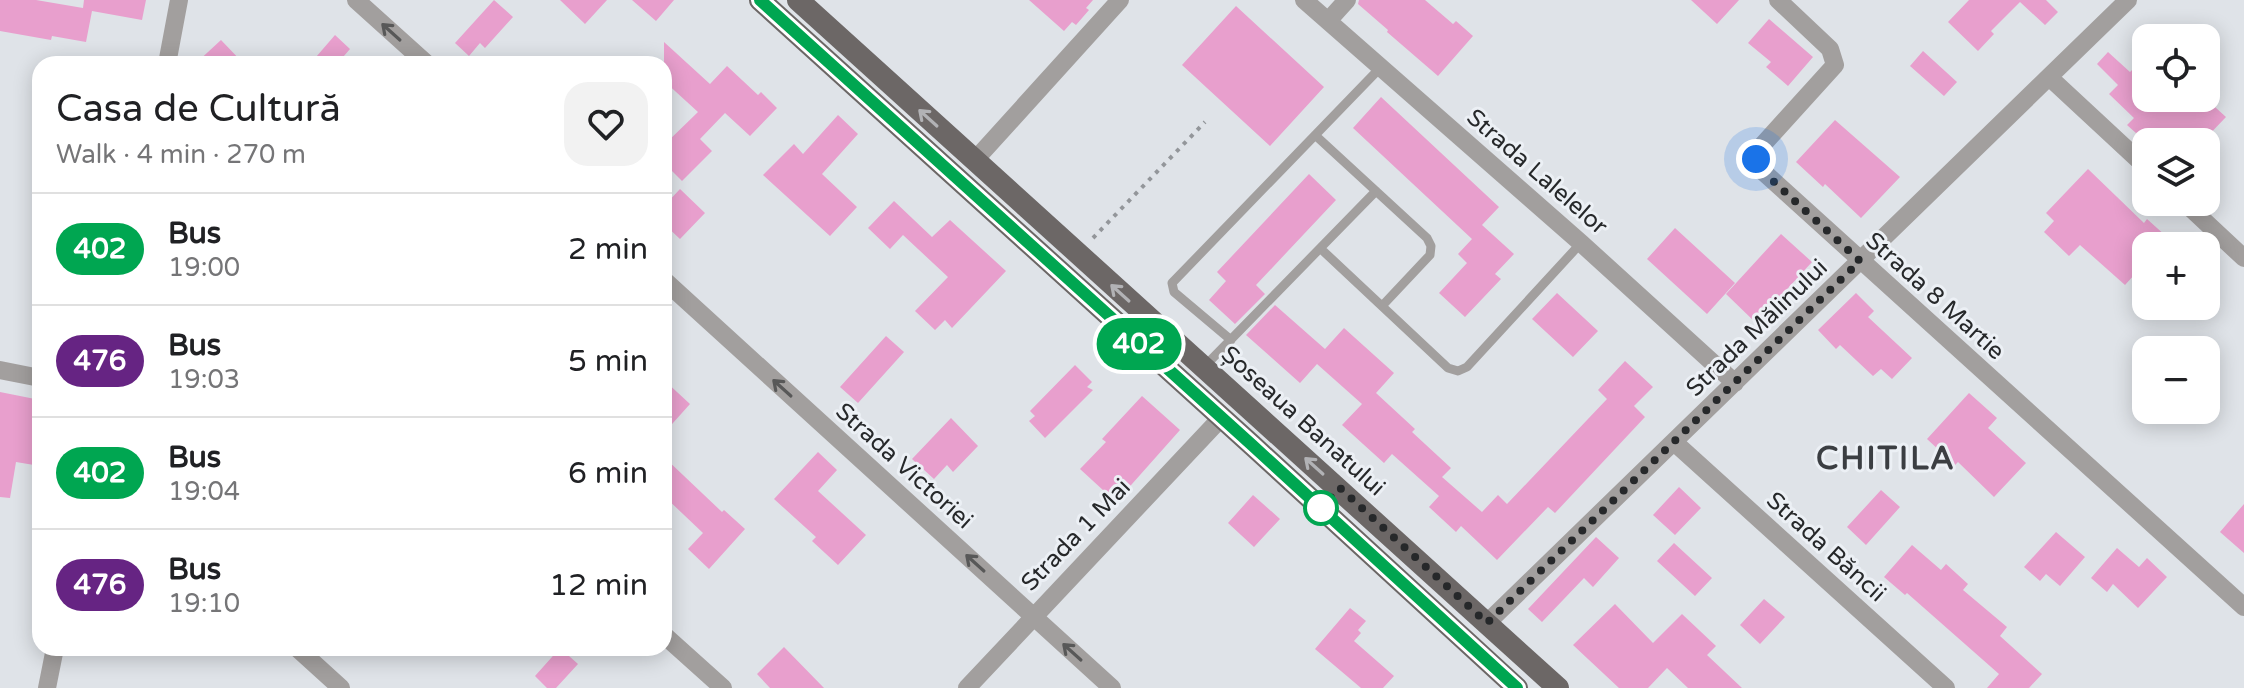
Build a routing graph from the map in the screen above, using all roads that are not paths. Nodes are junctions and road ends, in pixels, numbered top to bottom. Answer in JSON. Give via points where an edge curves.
{"nodes":[{"id":1,"x":179,"y":0,"type":"edge"},
{"id":2,"x":356,"y":0,"type":"edge"},
{"id":3,"x":760,"y":0,"type":"edge"},
{"id":4,"x":798,"y":0,"type":"edge"},
{"id":5,"x":1120,"y":0,"type":"edge"},
{"id":6,"x":1304,"y":0,"type":"edge"},
{"id":7,"x":1347,"y":0,"type":"edge"},
{"id":8,"x":2128,"y":0,"type":"edge"},
{"id":9,"x":1790,"y":4,"type":"edge"},
{"id":10,"x":1328,"y":21,"type":"junction"},
{"id":11,"x":168,"y":56,"type":"edge"},
{"id":12,"x":418,"y":56,"type":"edge"},
{"id":13,"x":1381,"y":67,"type":"junction"},
{"id":14,"x":2049,"y":77,"type":"junction"},
{"id":15,"x":1315,"y":135,"type":"junction"},
{"id":16,"x":2132,"y":154,"type":"edge"},
{"id":17,"x":975,"y":160,"type":"junction"},
{"id":18,"x":1376,"y":191,"type":"junction"},
{"id":19,"x":2199,"y":216,"type":"edge"},
{"id":20,"x":1581,"y":243,"type":"junction"},
{"id":21,"x":1321,"y":249,"type":"junction"},
{"id":22,"x":2244,"y":258,"type":"edge"},
{"id":23,"x":1860,"y":261,"type":"junction"},
{"id":24,"x":672,"y":287,"type":"edge"},
{"id":25,"x":1382,"y":306,"type":"junction"},
{"id":26,"x":1231,"y":340,"type":"junction"},
{"id":27,"x":1203,"y":368,"type":"junction"},
{"id":28,"x":0,"y":370,"type":"edge"},
{"id":29,"x":32,"y":376,"type":"edge"},
{"id":30,"x":1735,"y":383,"type":"junction"},
{"id":31,"x":1221,"y":418,"type":"junction"},
{"id":32,"x":1674,"y":442,"type":"junction"},
{"id":33,"x":2244,"y":607,"type":"edge"},
{"id":34,"x":1032,"y":616,"type":"junction"},
{"id":35,"x":1487,"y":623,"type":"junction"},
{"id":36,"x":672,"y":642,"type":"edge"},
{"id":37,"x":53,"y":656,"type":"edge"},
{"id":38,"x":306,"y":656,"type":"edge"},
{"id":39,"x":47,"y":688,"type":"edge"},
{"id":40,"x":341,"y":688,"type":"edge"},
{"id":41,"x":723,"y":688,"type":"edge"},
{"id":42,"x":967,"y":688,"type":"edge"},
{"id":43,"x":1112,"y":688,"type":"edge"},
{"id":44,"x":1517,"y":688,"type":"edge"},
{"id":45,"x":1558,"y":688,"type":"edge"},
{"id":46,"x":1946,"y":688,"type":"edge"}],
"edges":[{"from":1,"to":11,"type":"street"},
{"from":12,"to":2,"type":"street","one_way":true},
{"from":3,"to":31,"type":"main road"},
{"from":17,"to":4,"type":"main road","name":"Șoseaua Banatului","one_way":true},
{"from":5,"to":17,"type":"street"},
{"from":6,"to":10,"type":"street","name":"Strada Lalelelor"},
{"from":7,"to":10,"type":"street"},
{"from":8,"to":14,"type":"street","name":"Strada Mălinului"},
{"from":9,"to":23,"type":"street","name":"Strada 8 Martie","via":[[1830,49],[1835,65],[1758,150],[1758,167]]},
{"from":10,"to":13,"type":"street","name":"Strada Lalelelor"},
{"from":13,"to":15,"type":"lane"},
{"from":13,"to":20,"type":"street","name":"Strada Lalelelor"},
{"from":14,"to":16,"type":"street"},
{"from":14,"to":23,"type":"street","name":"Strada Mălinului"},
{"from":15,"to":18,"type":"lane"},
{"from":15,"to":26,"type":"lane","via":[[1172,283],[1174,292]]},
{"from":27,"to":17,"type":"main road","name":"Șoseaua Banatului","one_way":true},
{"from":18,"to":21,"type":"lane"},
{"from":18,"to":25,"type":"lane","via":[[1431,246],[1430,255]]},
{"from":19,"to":22,"type":"street"},
{"from":20,"to":25,"type":"lane","via":[[1458,371],[1448,368]]},
{"from":20,"to":30,"type":"street","name":"Strada Lalelelor"},
{"from":21,"to":25,"type":"lane"},
{"from":21,"to":26,"type":"lane"},
{"from":23,"to":30,"type":"street","name":"Strada Mălinului"},
{"from":23,"to":33,"type":"street","name":"Strada 8 Martie"},
{"from":34,"to":24,"type":"street","name":"Strada Victoriei","one_way":true},
{"from":26,"to":27,"type":"lane"},
{"from":35,"to":27,"type":"main road","name":"Șoseaua Banatului","one_way":true},
{"from":28,"to":29,"type":"street"},
{"from":30,"to":32,"type":"street","name":"Strada Mălinului"},
{"from":31,"to":34,"type":"street","name":"Strada 1 Mai"},
{"from":31,"to":44,"type":"main road"},
{"from":32,"to":35,"type":"street","name":"Strada Mălinului"},
{"from":32,"to":46,"type":"street","name":"Strada Băncii"},
{"from":34,"to":42,"type":"street","name":"Strada 1 Mai"},
{"from":43,"to":34,"type":"street","name":"Strada Victoriei","one_way":true},
{"from":35,"to":45,"type":"main road","name":"Șoseaua Banatului"},
{"from":36,"to":41,"type":"street"},
{"from":37,"to":39,"type":"street"},
{"from":38,"to":40,"type":"street"}]}
